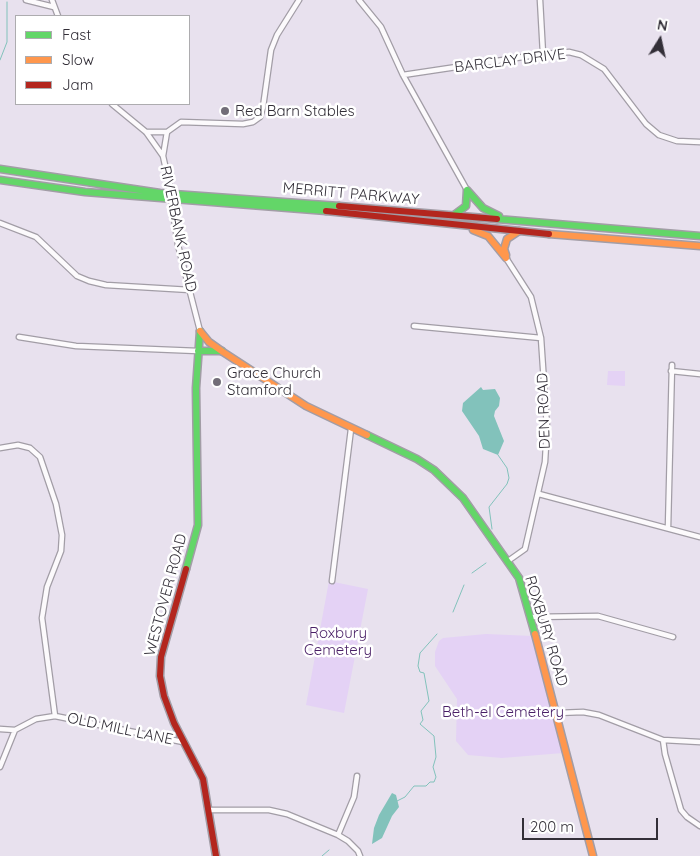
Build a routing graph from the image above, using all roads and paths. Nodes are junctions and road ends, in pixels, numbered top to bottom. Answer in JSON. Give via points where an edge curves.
{"nodes":[{"id":1,"x":26,"y":0,"type":"edge"},
{"id":2,"x":52,"y":0,"type":"edge"},
{"id":3,"x":299,"y":0,"type":"edge"},
{"id":4,"x":359,"y":0,"type":"edge"},
{"id":5,"x":540,"y":0,"type":"edge"},
{"id":6,"x":54,"y":7,"type":"junction"},
{"id":7,"x":58,"y":15,"type":"edge"},
{"id":8,"x":543,"y":54,"type":"junction"},
{"id":9,"x":403,"y":75,"type":"junction"},
{"id":10,"x":113,"y":105,"type":"edge"},
{"id":11,"x":146,"y":132,"type":"junction"},
{"id":12,"x":166,"y":132,"type":"junction"},
{"id":13,"x":700,"y":142,"type":"edge"},
{"id":14,"x":163,"y":156,"type":"junction"},
{"id":15,"x":0,"y":169,"type":"edge"},
{"id":16,"x":0,"y":180,"type":"edge"},
{"id":17,"x":467,"y":190,"type":"junction"},
{"id":18,"x":454,"y":215,"type":"junction"},
{"id":19,"x":511,"y":220,"type":"junction"},
{"id":20,"x":0,"y":223,"type":"edge"},
{"id":21,"x":456,"y":226,"type":"junction"},
{"id":22,"x":519,"y":231,"type":"junction"},
{"id":23,"x":700,"y":236,"type":"edge"},
{"id":24,"x":700,"y":246,"type":"edge"},
{"id":25,"x":506,"y":258,"type":"junction"},
{"id":26,"x":190,"y":290,"type":"junction"},
{"id":27,"x":414,"y":326,"type":"dead end"},
{"id":28,"x":200,"y":331,"type":"junction"},
{"id":29,"x":20,"y":337,"type":"dead end"},
{"id":30,"x":541,"y":338,"type":"junction"},
{"id":31,"x":198,"y":351,"type":"junction"},
{"id":32,"x":223,"y":352,"type":"junction"},
{"id":33,"x":700,"y":374,"type":"edge"},
{"id":34,"x":352,"y":429,"type":"junction"},
{"id":35,"x":0,"y":448,"type":"edge"},
{"id":36,"x":539,"y":494,"type":"junction"},
{"id":37,"x":668,"y":528,"type":"junction"},
{"id":38,"x":700,"y":537,"type":"edge"},
{"id":39,"x":508,"y":561,"type":"junction"},
{"id":40,"x":332,"y":581,"type":"dead end"},
{"id":41,"x":532,"y":617,"type":"junction"},
{"id":42,"x":673,"y":637,"type":"dead end"},
{"id":43,"x":557,"y":713,"type":"junction"},
{"id":44,"x":55,"y":716,"type":"junction"},
{"id":45,"x":0,"y":729,"type":"edge"},
{"id":46,"x":14,"y":730,"type":"junction"},
{"id":47,"x":663,"y":740,"type":"junction"},
{"id":48,"x":182,"y":742,"type":"junction"},
{"id":49,"x":700,"y":742,"type":"edge"},
{"id":50,"x":0,"y":767,"type":"edge"},
{"id":51,"x":357,"y":776,"type":"dead end"},
{"id":52,"x":210,"y":810,"type":"junction"},
{"id":53,"x":700,"y":826,"type":"edge"},
{"id":54,"x":338,"y":835,"type":"junction"},
{"id":55,"x":216,"y":856,"type":"edge"},
{"id":56,"x":360,"y":856,"type":"edge"},
{"id":57,"x":593,"y":856,"type":"edge"}],
"edges":[{"from":1,"to":6,"type":"street"},
{"from":2,"to":6,"type":"street"},
{"from":3,"to":12,"type":"street","via":[[271,50],[260,117],[243,124],[182,122]]},
{"from":4,"to":9,"type":"street","via":[[381,27]]},
{"from":5,"to":8,"type":"street"},
{"from":6,"to":7,"type":"street"},
{"from":8,"to":9,"type":"street","name":"BARCLAY DRIVE"},
{"from":8,"to":13,"type":"street","name":"BARCLAY DRIVE","via":[[568,52],[594,61],[604,69],[646,124],[659,135],[677,141]]},
{"from":9,"to":17,"type":"street"},
{"from":10,"to":11,"type":"street","name":"RIVERBANK ROAD"},
{"from":11,"to":12,"type":"street"},
{"from":11,"to":14,"type":"street","name":"RIVERBANK ROAD"},
{"from":12,"to":14,"type":"street","name":"RIVERBANK ROAD"},
{"from":14,"to":26,"type":"street","name":"RIVERBANK ROAD","bridge":true,"via":[[178,244]]},
{"from":15,"to":18,"type":"main road","name":"MERRITT PARKWAY","via":[[160,193]]},
{"from":16,"to":21,"type":"main road","name":"MERRITT PARKWAY","via":[[85,192],[296,208]]},
{"from":17,"to":18,"type":"main road","via":[[466,206]]},
{"from":17,"to":19,"type":"main road","via":[[482,208]]},
{"from":18,"to":19,"type":"main road","name":"MERRITT PARKWAY"},
{"from":19,"to":23,"type":"main road","name":"MERRITT PARKWAY"},
{"from":20,"to":26,"type":"street","via":[[36,238],[77,276],[89,281],[116,286]]},
{"from":21,"to":22,"type":"main road","name":"MERRITT PARKWAY"},
{"from":21,"to":25,"type":"main road","via":[[488,236]]},
{"from":22,"to":24,"type":"main road","name":"MERRITT PARKWAY"},
{"from":22,"to":25,"type":"main road","via":[[505,243]]},
{"from":25,"to":30,"type":"street","name":"DEN ROAD","via":[[531,297]]},
{"from":26,"to":28,"type":"street","name":"RIVERBANK ROAD"},
{"from":27,"to":30,"type":"street"},
{"from":28,"to":31,"type":"main road","name":"WESTOVER ROAD"},
{"from":28,"to":32,"type":"main road","name":"ROXBURY ROAD"},
{"from":29,"to":31,"type":"street","via":[[76,346]]},
{"from":30,"to":36,"type":"street","name":"DEN ROAD","via":[[547,427]]},
{"from":31,"to":32,"type":"main road"},
{"from":31,"to":48,"type":"main road","name":"WESTOVER ROAD","via":[[198,525],[161,658],[160,676],[164,696]]},
{"from":32,"to":34,"type":"main road","name":"ROXBURY ROAD","via":[[306,406]]},
{"from":33,"to":37,"type":"street","via":[[672,368]]},
{"from":34,"to":39,"type":"main road","name":"ROXBURY ROAD","via":[[417,459],[444,478],[463,498]]},
{"from":34,"to":40,"type":"street"},
{"from":35,"to":44,"type":"street","via":[[18,445],[30,448],[40,457],[56,504],[62,535],[61,551],[47,587],[42,618]]},
{"from":36,"to":37,"type":"street"},
{"from":36,"to":39,"type":"street","name":"DEN ROAD","via":[[525,549]]},
{"from":37,"to":38,"type":"street"},
{"from":39,"to":41,"type":"main road","name":"ROXBURY ROAD","via":[[519,578]]},
{"from":41,"to":42,"type":"street","via":[[598,616]]},
{"from":41,"to":43,"type":"main road","name":"ROXBURY ROAD"},
{"from":43,"to":47,"type":"street","via":[[571,711],[599,715]]},
{"from":43,"to":57,"type":"main road","name":"ROXBURY ROAD"},
{"from":44,"to":46,"type":"street","name":"OLD MILL LANE"},
{"from":44,"to":48,"type":"street","name":"OLD MILL LANE"},
{"from":45,"to":46,"type":"street","name":"OLD MILL LANE"},
{"from":46,"to":50,"type":"street"},
{"from":47,"to":49,"type":"street"},
{"from":47,"to":53,"type":"street","via":[[681,810]]},
{"from":48,"to":52,"type":"main road","name":"WESTOVER ROAD","via":[[203,779]]},
{"from":51,"to":54,"type":"street","via":[[354,797]]},
{"from":52,"to":54,"type":"street","via":[[269,810]]},
{"from":52,"to":55,"type":"main road","name":"WESTOVER ROAD"},
{"from":54,"to":56,"type":"street","via":[[348,841]]}]}
